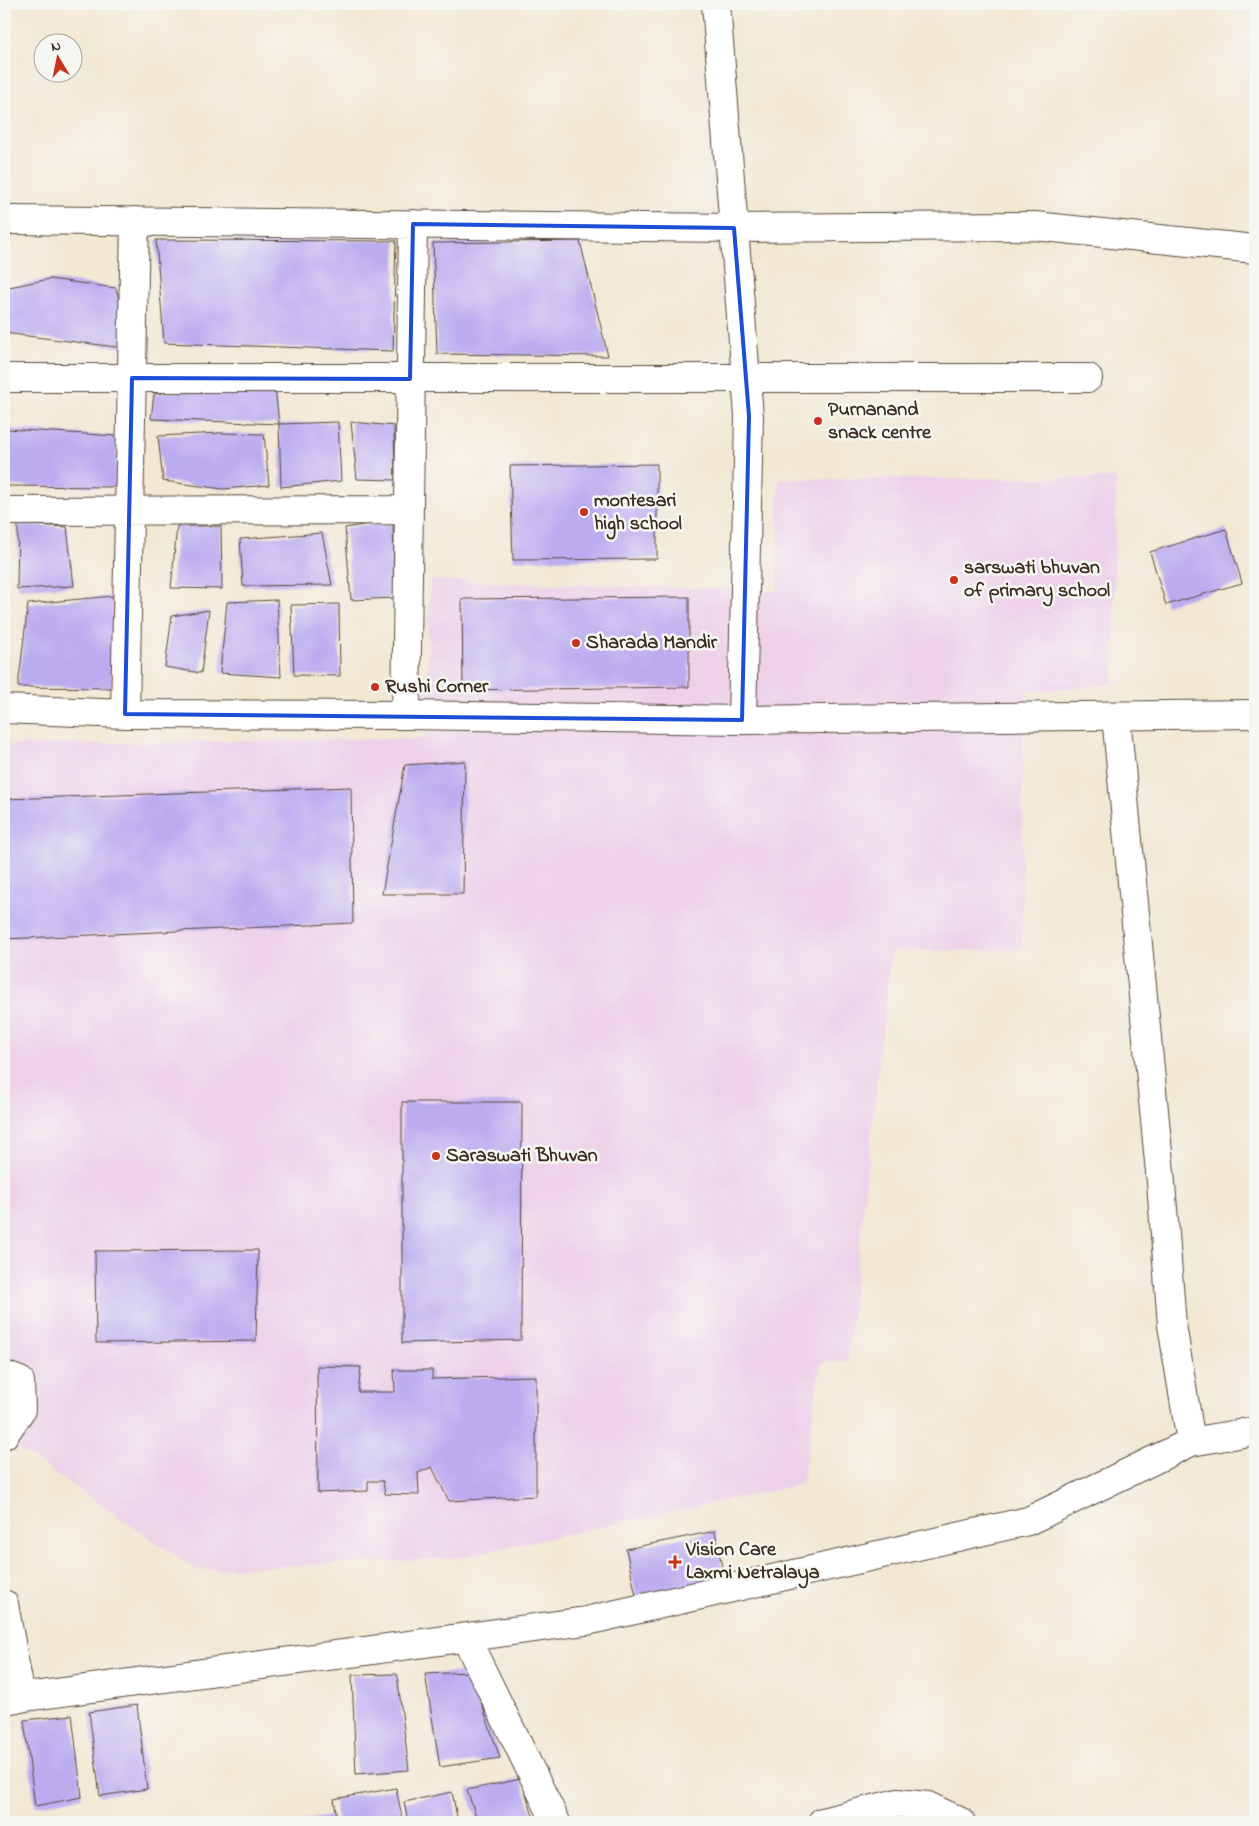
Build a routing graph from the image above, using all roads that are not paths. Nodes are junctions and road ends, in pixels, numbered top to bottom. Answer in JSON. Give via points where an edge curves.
{"nodes":[{"id":1,"x":716,"y":4,"type":"edge"},
{"id":2,"x":8,"y":220,"type":"dead end"},
{"id":3,"x":135,"y":221,"type":"junction"},
{"id":4,"x":413,"y":224,"type":"junction"},
{"id":5,"x":734,"y":228,"type":"junction"},
{"id":6,"x":1255,"y":249,"type":"edge"},
{"id":7,"x":4,"y":378,"type":"edge"},
{"id":8,"x":132,"y":378,"type":"junction"},
{"id":9,"x":1088,"y":378,"type":"dead end"},
{"id":10,"x":410,"y":379,"type":"junction"},
{"id":11,"x":746,"y":379,"type":"junction"},
{"id":12,"x":408,"y":510,"type":"junction"},
{"id":13,"x":4,"y":511,"type":"edge"},
{"id":14,"x":129,"y":511,"type":"junction"},
{"id":15,"x":4,"y":709,"type":"edge"},
{"id":16,"x":125,"y":714,"type":"junction"},
{"id":17,"x":1255,"y":714,"type":"edge"},
{"id":18,"x":406,"y":715,"type":"junction"},
{"id":19,"x":1116,"y":716,"type":"junction"},
{"id":20,"x":742,"y":720,"type":"junction"},
{"id":21,"x":4,"y":1375,"type":"edge"},
{"id":22,"x":1255,"y":1431,"type":"edge"},
{"id":23,"x":4,"y":1434,"type":"edge"},
{"id":24,"x":1191,"y":1442,"type":"junction"},
{"id":25,"x":4,"y":1604,"type":"edge"},
{"id":26,"x":466,"y":1638,"type":"junction"},
{"id":27,"x":12,"y":1699,"type":"edge"},
{"id":28,"x":556,"y":1822,"type":"edge"},
{"id":29,"x":822,"y":1822,"type":"edge"},
{"id":30,"x":961,"y":1822,"type":"edge"}],
"edges":[{"from":1,"to":5,"type":"street"},
{"from":2,"to":3,"type":"street"},
{"from":3,"to":4,"type":"street"},
{"from":3,"to":8,"type":"street"},
{"from":4,"to":5,"type":"street"},
{"from":4,"to":10,"type":"street"},
{"from":5,"to":6,"type":"street","via":[[1035,226]]},
{"from":5,"to":11,"type":"street"},
{"from":7,"to":8,"type":"street"},
{"from":8,"to":10,"type":"street"},
{"from":8,"to":14,"type":"street"},
{"from":9,"to":11,"type":"street"},
{"from":10,"to":11,"type":"street"},
{"from":10,"to":12,"type":"street"},
{"from":11,"to":20,"type":"street","via":[[749,416]]},
{"from":12,"to":14,"type":"street"},
{"from":12,"to":18,"type":"street"},
{"from":13,"to":14,"type":"street"},
{"from":14,"to":16,"type":"street"},
{"from":15,"to":16,"type":"street"},
{"from":16,"to":18,"type":"street"},
{"from":17,"to":19,"type":"street"},
{"from":18,"to":20,"type":"street"},
{"from":19,"to":20,"type":"street"},
{"from":19,"to":24,"type":"street","via":[[1172,1325]]},
{"from":21,"to":23,"type":"street","via":[[20,1382],[21,1410]]},
{"from":22,"to":24,"type":"street"},
{"from":24,"to":26,"type":"street","via":[[1028,1521],[586,1621]]},
{"from":25,"to":27,"type":"street"},
{"from":26,"to":27,"type":"street"},
{"from":26,"to":28,"type":"street"},
{"from":29,"to":30,"type":"street","via":[[897,1803],[928,1806]]}]}
